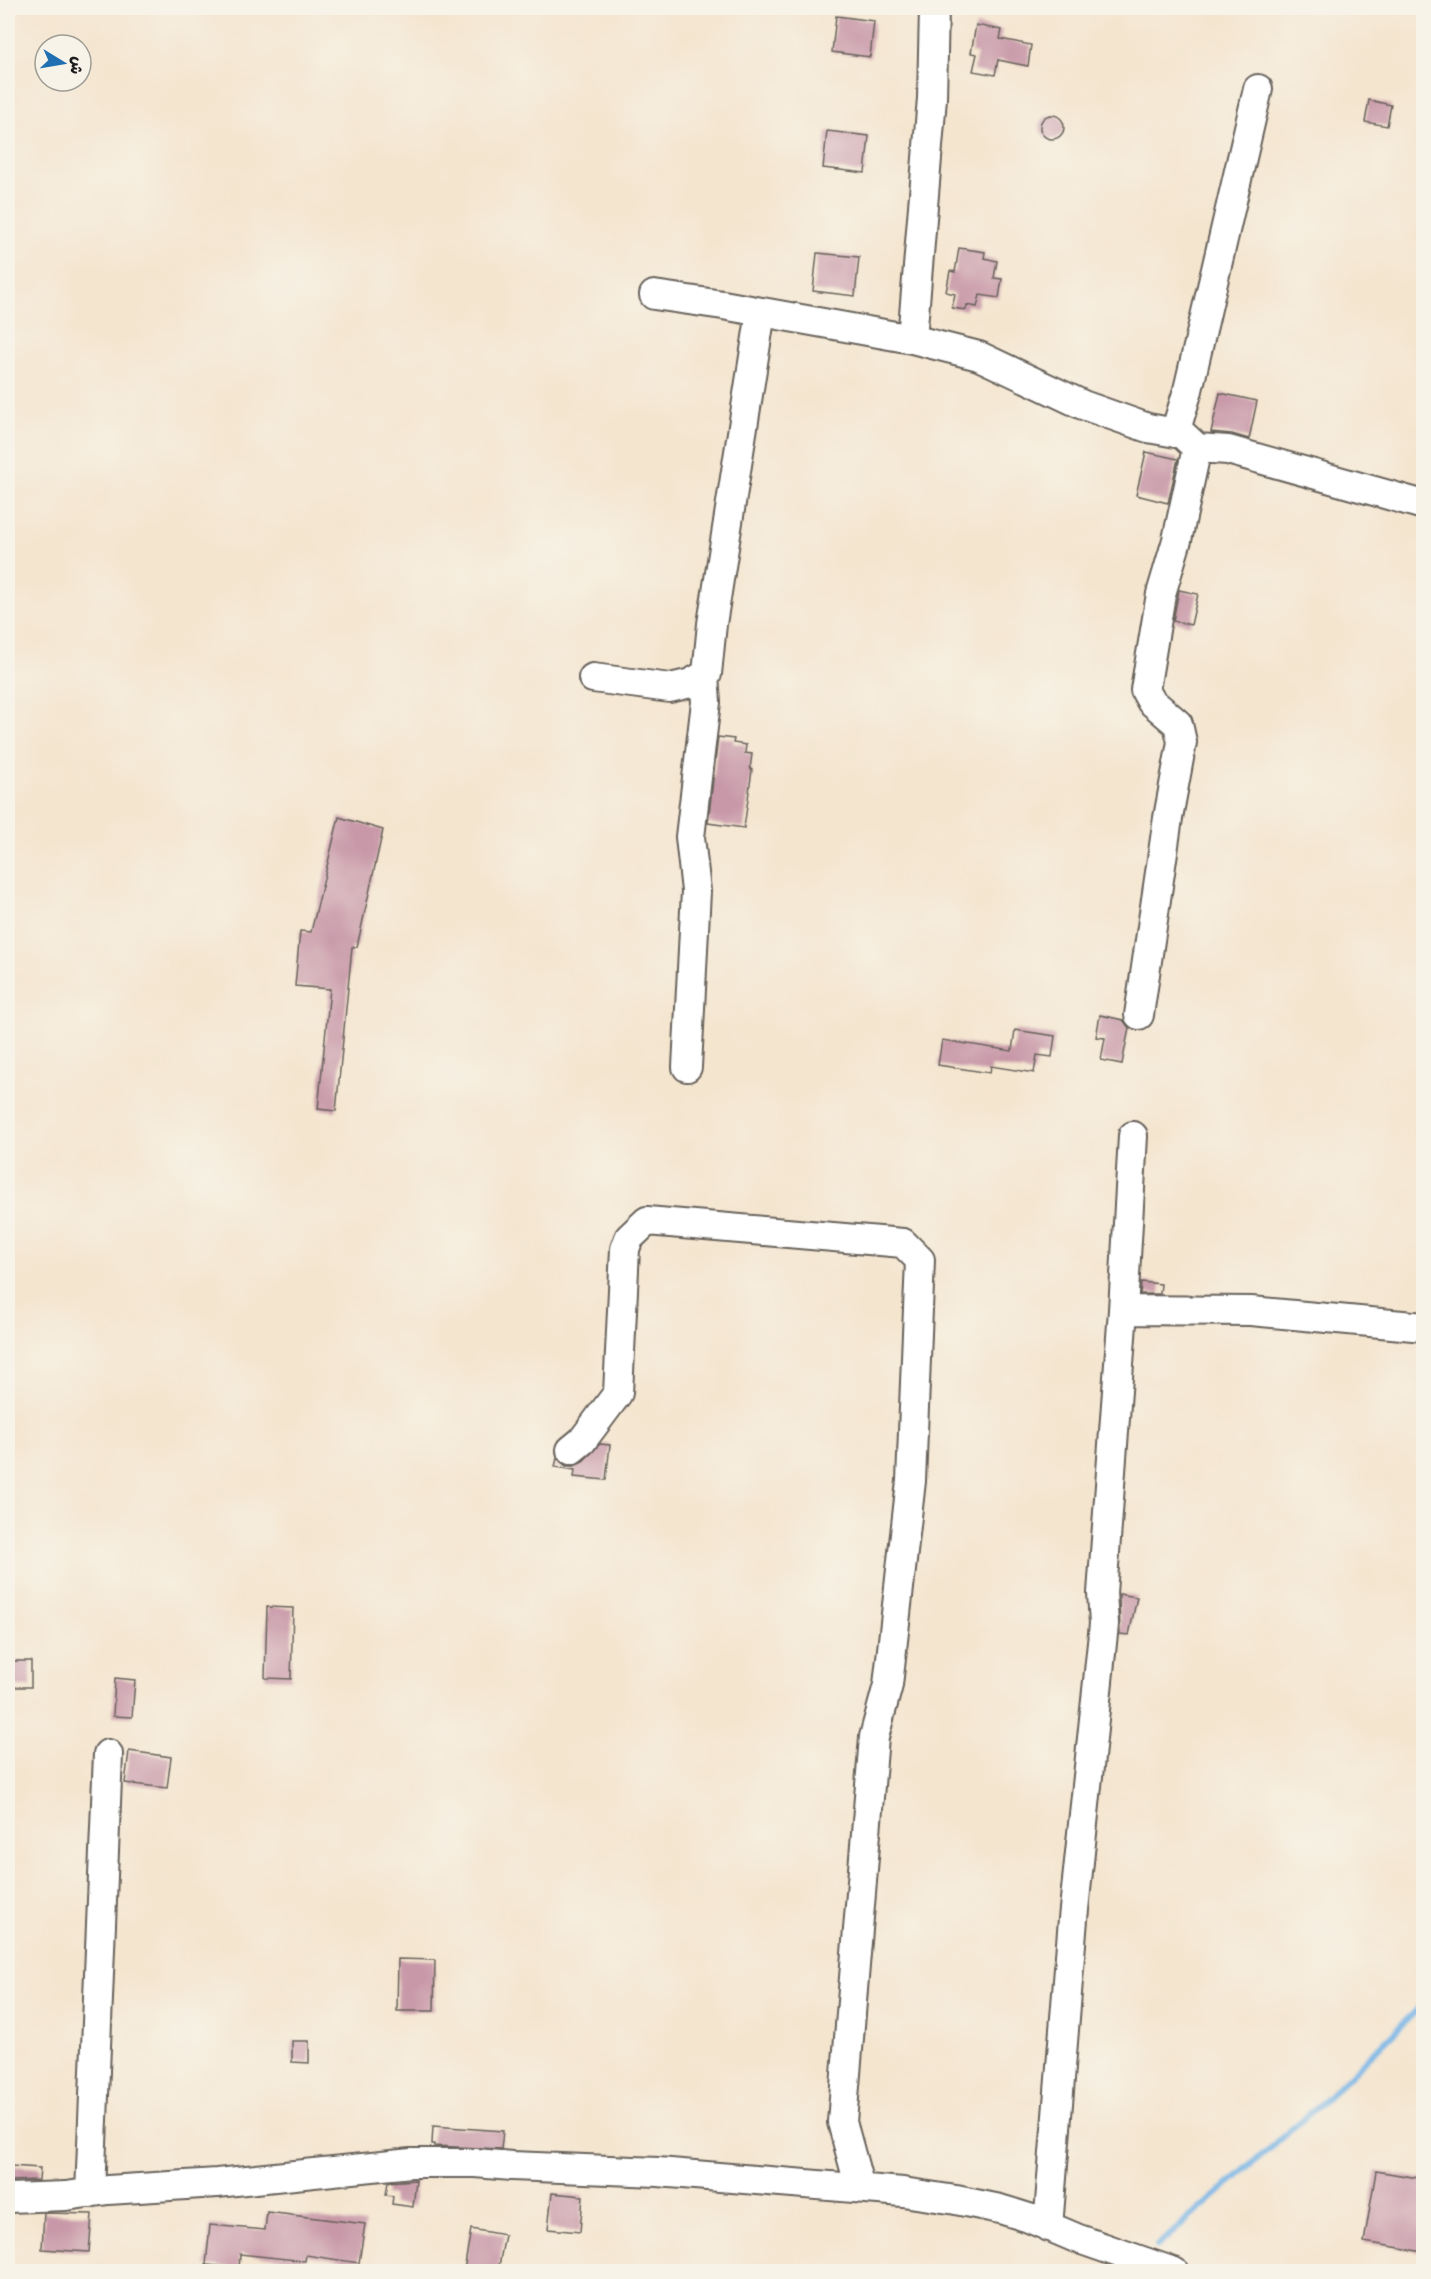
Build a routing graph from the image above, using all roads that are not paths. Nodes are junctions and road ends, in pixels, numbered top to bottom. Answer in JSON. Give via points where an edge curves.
{"nodes":[{"id":1,"x":934,"y":8,"type":"edge"},
{"id":2,"x":1258,"y":89,"type":"dead end"},
{"id":3,"x":654,"y":295,"type":"dead end"},
{"id":4,"x":761,"y":312,"type":"junction"},
{"id":5,"x":912,"y":339,"type":"junction"},
{"id":6,"x":1186,"y":440,"type":"junction"},
{"id":7,"x":1424,"y":505,"type":"edge"},
{"id":8,"x":704,"y":676,"type":"junction"},
{"id":9,"x":593,"y":678,"type":"dead end"},
{"id":10,"x":1139,"y":1015,"type":"dead end"},
{"id":11,"x":687,"y":1067,"type":"dead end"},
{"id":12,"x":1133,"y":1137,"type":"dead end"},
{"id":13,"x":1123,"y":1310,"type":"junction"},
{"id":14,"x":1424,"y":1327,"type":"edge"},
{"id":15,"x":571,"y":1450,"type":"dead end"},
{"id":16,"x":108,"y":1754,"type":"dead end"},
{"id":17,"x":860,"y":2188,"type":"junction"},
{"id":18,"x":90,"y":2193,"type":"junction"},
{"id":19,"x":8,"y":2198,"type":"edge"},
{"id":20,"x":1048,"y":2227,"type":"junction"},
{"id":21,"x":1174,"y":2271,"type":"edge"}],
"edges":[{"from":1,"to":5,"type":"street","via":[[932,98]]},
{"from":2,"to":6,"type":"street","via":[[1188,390]]},
{"from":3,"to":4,"type":"street"},
{"from":4,"to":5,"type":"street"},
{"from":4,"to":8,"type":"street"},
{"from":5,"to":6,"type":"street","via":[[979,356],[1083,405]]},
{"from":6,"to":7,"type":"street"},
{"from":6,"to":10,"type":"street","via":[[1177,540],[1161,594],[1145,690],[1151,701],[1178,724],[1182,742]]},
{"from":8,"to":9,"type":"street","via":[[670,688]]},
{"from":8,"to":11,"type":"street","via":[[706,702],[690,837],[696,891]]},
{"from":12,"to":13,"type":"street"},
{"from":13,"to":14,"type":"street","via":[[1251,1311]]},
{"from":13,"to":20,"type":"street","via":[[1102,1593],[1104,1624],[1073,1919]]},
{"from":15,"to":17,"type":"street","via":[[618,1393],[625,1249],[628,1238],[647,1221],[903,1243],[920,1260],[911,1481],[888,1685],[874,1737],[842,2122]]},
{"from":16,"to":18,"type":"street"},
{"from":17,"to":18,"type":"street","via":[[658,2172],[422,2163]]},
{"from":17,"to":20,"type":"street","via":[[1000,2209]]},
{"from":18,"to":19,"type":"street"},
{"from":20,"to":21,"type":"street"}]}
